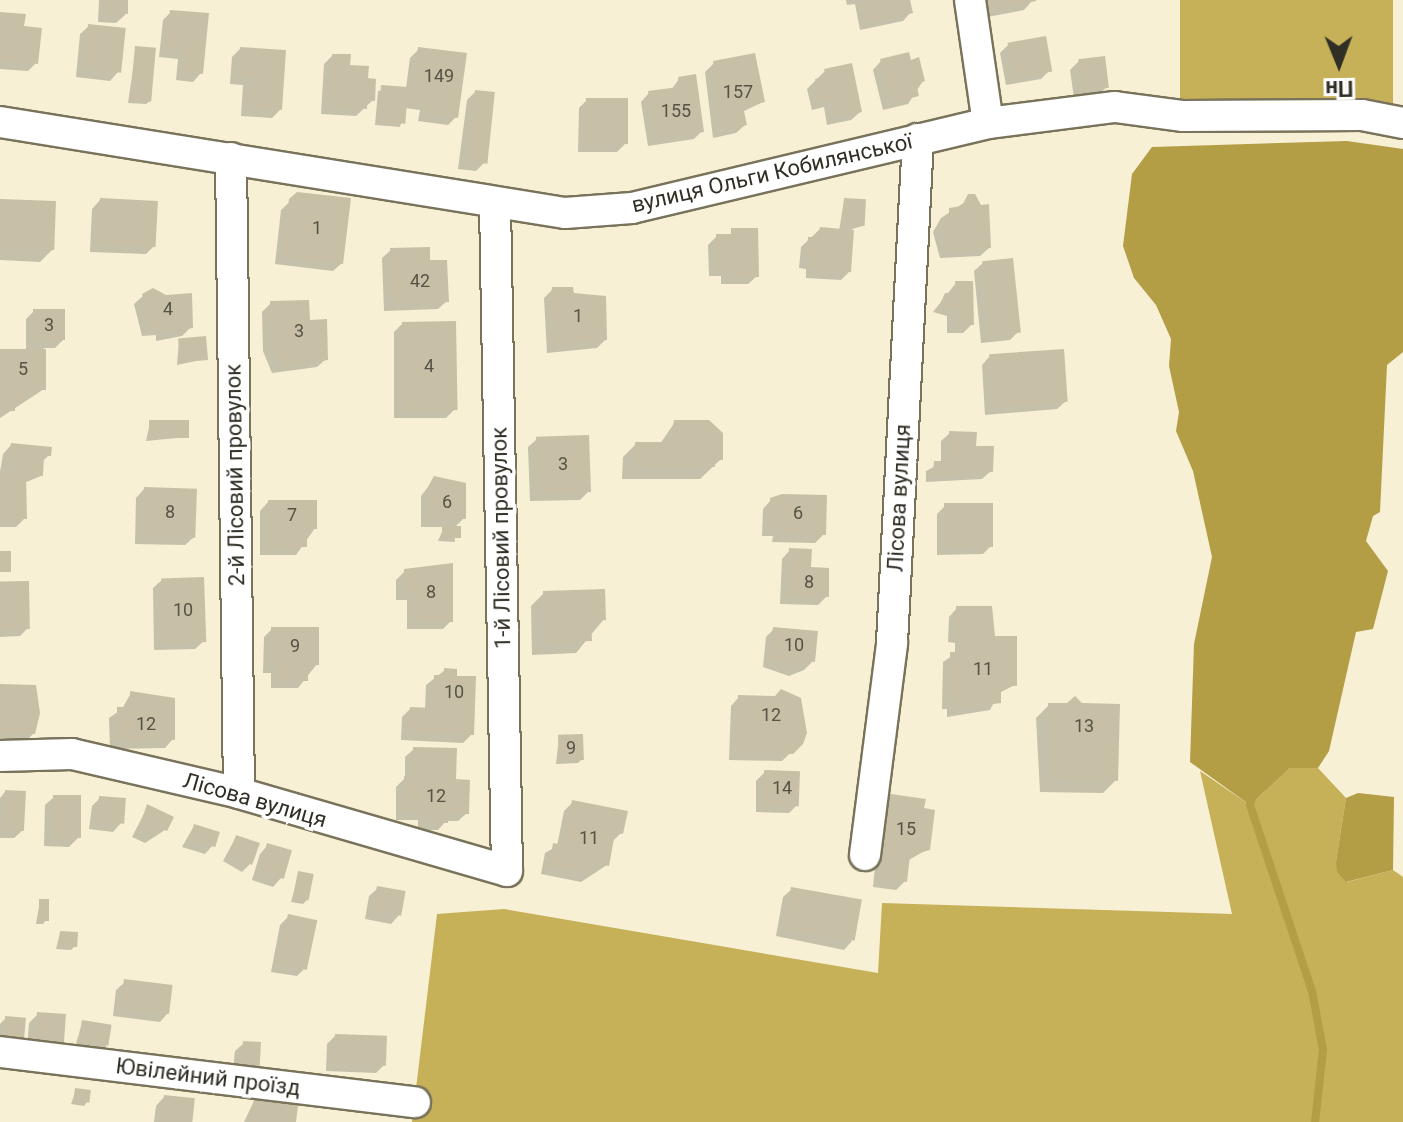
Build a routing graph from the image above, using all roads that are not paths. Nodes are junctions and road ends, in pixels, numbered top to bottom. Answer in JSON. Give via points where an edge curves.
{"nodes":[{"id":1,"x":970,"y":0,"type":"edge"},
{"id":2,"x":0,"y":122,"type":"edge"},
{"id":3,"x":988,"y":123,"type":"junction"},
{"id":4,"x":1403,"y":123,"type":"edge"},
{"id":5,"x":918,"y":139,"type":"junction"},
{"id":6,"x":231,"y":158,"type":"junction"},
{"id":7,"x":495,"y":205,"type":"junction"},
{"id":8,"x":0,"y":756,"type":"edge"},
{"id":9,"x":239,"y":793,"type":"junction"},
{"id":10,"x":865,"y":855,"type":"dead end"},
{"id":11,"x":507,"y":871,"type":"joint"},
{"id":12,"x":0,"y":1052,"type":"edge"},
{"id":13,"x":415,"y":1102,"type":"dead end"}],
"edges":[{"from":1,"to":3,"type":"street"},
{"from":2,"to":6,"type":"street","name":"вулиця Ольги Кобилянської"},
{"from":3,"to":4,"type":"street","name":"вулиця Ольги Кобилянської","via":[[1115,107],[1183,116],[1362,115]]},
{"from":3,"to":5,"type":"street","name":"вулиця Ольги Кобилянської"},
{"from":5,"to":7,"type":"street","name":"вулиця Ольги Кобилянської","via":[[632,208],[565,213]]},
{"from":5,"to":10,"type":"street","name":"Лісова вулиця","via":[[892,643]]},
{"from":6,"to":7,"type":"street","name":"вулиця Ольги Кобилянської"},
{"from":6,"to":9,"type":"street","name":"2-й Лісовий провулок"},
{"from":7,"to":11,"type":"street","name":"1-й Лісовий провулок"},
{"from":8,"to":9,"type":"street","name":"Лісова вулиця","via":[[72,754]]},
{"from":9,"to":11,"type":"street","name":"Лісова вулиця"},
{"from":12,"to":13,"type":"street","name":"Ювілейний проїзд"}]}
